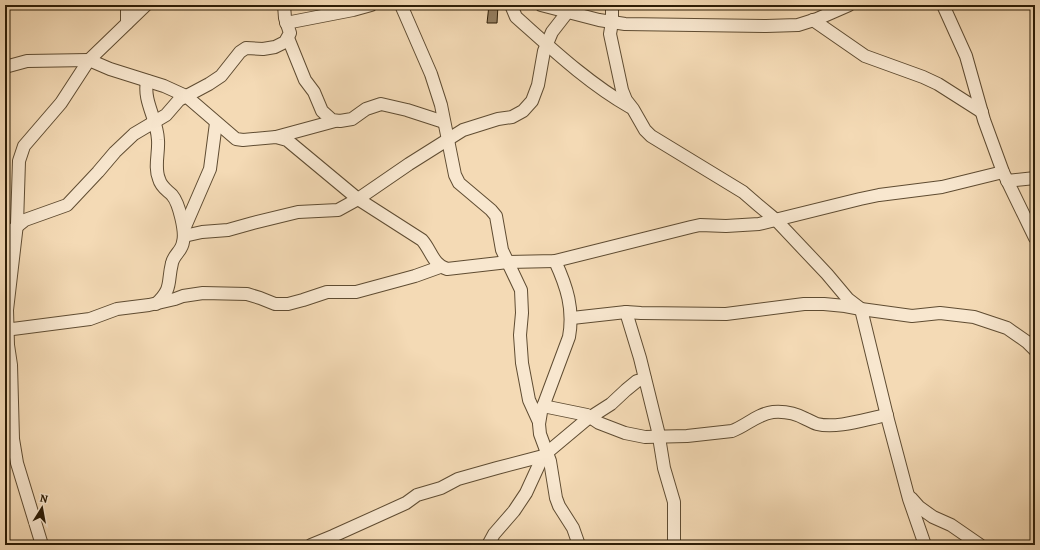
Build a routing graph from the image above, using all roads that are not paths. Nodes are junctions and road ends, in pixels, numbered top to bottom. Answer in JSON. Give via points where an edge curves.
{"nodes":[{"id":1,"x":127,"y":5,"type":"edge"},
{"id":2,"x":146,"y":5,"type":"edge"},
{"id":3,"x":284,"y":5,"type":"edge"},
{"id":4,"x":371,"y":5,"type":"edge"},
{"id":5,"x":401,"y":5,"type":"edge"},
{"id":6,"x":511,"y":5,"type":"edge"},
{"id":7,"x":541,"y":5,"type":"edge"},
{"id":8,"x":612,"y":5,"type":"edge"},
{"id":9,"x":849,"y":5,"type":"edge"},
{"id":10,"x":943,"y":5,"type":"edge"},
{"id":11,"x":570,"y":8,"type":"edge"},
{"id":12,"x":813,"y":20,"type":"junction"},
{"id":13,"x":127,"y":23,"type":"junction"},
{"id":14,"x":286,"y":23,"type":"junction"},
{"id":15,"x":611,"y":28,"type":"junction"},
{"id":16,"x":288,"y":38,"type":"junction"},
{"id":17,"x":546,"y":44,"type":"junction"},
{"id":18,"x":89,"y":60,"type":"junction"},
{"id":19,"x":5,"y":67,"type":"edge"},
{"id":20,"x":147,"y":81,"type":"junction"},
{"id":21,"x":186,"y":96,"type":"junction"},
{"id":22,"x":633,"y":109,"type":"junction"},
{"id":23,"x":982,"y":112,"type":"junction"},
{"id":24,"x":155,"y":121,"type":"junction"},
{"id":25,"x":336,"y":121,"type":"junction"},
{"id":26,"x":444,"y":122,"type":"junction"},
{"id":27,"x":216,"y":123,"type":"junction"},
{"id":28,"x":276,"y":137,"type":"junction"},
{"id":29,"x":448,"y":140,"type":"junction"},
{"id":30,"x":1005,"y":176,"type":"junction"},
{"id":31,"x":1035,"y":178,"type":"edge"},
{"id":32,"x":358,"y":199,"type":"junction"},
{"id":33,"x":776,"y":220,"type":"junction"},
{"id":34,"x":17,"y":226,"type":"junction"},
{"id":35,"x":184,"y":232,"type":"junction"},
{"id":36,"x":5,"y":236,"type":"edge"},
{"id":37,"x":1035,"y":238,"type":"edge"},
{"id":38,"x":555,"y":261,"type":"junction"},
{"id":39,"x":508,"y":262,"type":"junction"},
{"id":40,"x":440,"y":267,"type":"junction"},
{"id":41,"x":156,"y":304,"type":"junction"},
{"id":42,"x":861,"y":309,"type":"junction"},
{"id":43,"x":626,"y":312,"type":"junction"},
{"id":44,"x":572,"y":318,"type":"junction"},
{"id":45,"x":6,"y":330,"type":"edge"},
{"id":46,"x":1035,"y":350,"type":"edge"},
{"id":47,"x":645,"y":379,"type":"junction"},
{"id":48,"x":543,"y":406,"type":"junction"},
{"id":49,"x":887,"y":415,"type":"junction"},
{"id":50,"x":591,"y":417,"type":"junction"},
{"id":51,"x":539,"y":422,"type":"junction"},
{"id":52,"x":659,"y":438,"type":"junction"},
{"id":53,"x":545,"y":455,"type":"junction"},
{"id":54,"x":908,"y":496,"type":"junction"},
{"id":55,"x":42,"y":545,"type":"edge"},
{"id":56,"x":312,"y":545,"type":"edge"},
{"id":57,"x":488,"y":545,"type":"edge"},
{"id":58,"x":579,"y":545,"type":"edge"},
{"id":59,"x":674,"y":545,"type":"edge"},
{"id":60,"x":925,"y":545,"type":"edge"},
{"id":61,"x":980,"y":545,"type":"edge"}],
"edges":[{"from":1,"to":13,"type":"street"},
{"from":2,"to":13,"type":"street"},
{"from":3,"to":14,"type":"street"},
{"from":4,"to":14,"type":"street"},
{"from":5,"to":26,"type":"street","via":[[431,74]]},
{"from":6,"to":17,"type":"street","via":[[516,17]]},
{"from":7,"to":11,"type":"street"},
{"from":8,"to":15,"type":"street"},
{"from":9,"to":12,"type":"street"},
{"from":10,"to":23,"type":"street","via":[[966,56]]},
{"from":11,"to":15,"type":"street"},
{"from":11,"to":17,"type":"street"},
{"from":12,"to":15,"type":"street","via":[[798,25],[625,24]]},
{"from":12,"to":23,"type":"street","via":[[865,56],[938,84]]},
{"from":13,"to":18,"type":"street"},
{"from":14,"to":16,"type":"street","via":[[290,33]]},
{"from":15,"to":22,"type":"street","via":[[622,90]]},
{"from":16,"to":21,"type":"street","via":[[285,42],[267,49],[246,48],[221,76]]},
{"from":16,"to":25,"type":"street","via":[[319,106],[327,117]]},
{"from":17,"to":22,"type":"street","via":[[612,97]]},
{"from":17,"to":29,"type":"street","via":[[538,85],[532,101],[523,111],[512,117],[462,130]]},
{"from":18,"to":19,"type":"street","via":[[27,61]]},
{"from":18,"to":20,"type":"street"},
{"from":18,"to":34,"type":"street","via":[[61,103],[24,146],[19,161]]},
{"from":20,"to":21,"type":"street"},
{"from":20,"to":24,"type":"street","via":[[145,91]]},
{"from":21,"to":24,"type":"street","via":[[166,115]]},
{"from":21,"to":27,"type":"street"},
{"from":22,"to":33,"type":"street","via":[[651,136],[743,192]]},
{"from":23,"to":30,"type":"street"},
{"from":24,"to":34,"type":"street","via":[[134,134],[115,152],[67,205],[25,220]]},
{"from":24,"to":35,"type":"street","via":[[158,178],[161,185],[173,196]]},
{"from":25,"to":26,"type":"street","via":[[352,119],[366,109],[381,104]]},
{"from":25,"to":28,"type":"street"},
{"from":26,"to":29,"type":"street"},
{"from":27,"to":28,"type":"street","via":[[236,139]]},
{"from":27,"to":35,"type":"street","via":[[210,169]]},
{"from":28,"to":32,"type":"street","via":[[287,140]]},
{"from":29,"to":32,"type":"street"},
{"from":29,"to":39,"type":"street","via":[[459,183],[496,216],[502,250]]},
{"from":30,"to":31,"type":"street"},
{"from":30,"to":33,"type":"street","via":[[879,195]]},
{"from":30,"to":37,"type":"street"},
{"from":32,"to":35,"type":"street","via":[[338,210],[298,212],[228,230]]},
{"from":32,"to":40,"type":"street","via":[[422,240]]},
{"from":33,"to":38,"type":"street","via":[[759,224],[700,225]]},
{"from":33,"to":42,"type":"street","via":[[848,299]]},
{"from":34,"to":36,"type":"street"},
{"from":34,"to":45,"type":"street"},
{"from":35,"to":41,"type":"street","via":[[181,249],[173,257],[168,288]]},
{"from":38,"to":39,"type":"street"},
{"from":38,"to":44,"type":"street","via":[[564,279]]},
{"from":39,"to":40,"type":"street","via":[[447,269]]},
{"from":39,"to":51,"type":"street","via":[[521,290],[522,363],[529,400]]},
{"from":40,"to":41,"type":"street","via":[[356,292],[327,292],[288,304],[275,304],[247,294],[228,293],[190,294]]},
{"from":41,"to":45,"type":"street","via":[[117,309],[90,319]]},
{"from":42,"to":43,"type":"street","via":[[804,304],[726,314]]},
{"from":42,"to":46,"type":"street","via":[[912,316],[940,314],[974,317],[1007,328]]},
{"from":42,"to":49,"type":"street"},
{"from":43,"to":44,"type":"street"},
{"from":43,"to":47,"type":"street"},
{"from":44,"to":48,"type":"street","via":[[569,337]]},
{"from":45,"to":55,"type":"street","via":[[11,365],[17,463]]},
{"from":47,"to":50,"type":"street","via":[[637,381],[611,404]]},
{"from":47,"to":52,"type":"street"},
{"from":48,"to":50,"type":"street"},
{"from":48,"to":51,"type":"street"},
{"from":49,"to":52,"type":"street","via":[[830,425],[816,424],[787,412],[772,412],[732,431]]},
{"from":49,"to":54,"type":"street"},
{"from":50,"to":52,"type":"street","via":[[625,434]]},
{"from":50,"to":53,"type":"street"},
{"from":51,"to":53,"type":"street"},
{"from":52,"to":59,"type":"street","via":[[674,502]]},
{"from":53,"to":56,"type":"street","via":[[458,479],[441,488],[417,495],[406,503]]},
{"from":53,"to":57,"type":"street","via":[[526,493]]},
{"from":53,"to":58,"type":"street","via":[[553,472],[559,506],[573,528]]},
{"from":54,"to":60,"type":"street"},
{"from":54,"to":61,"type":"street","via":[[932,517],[957,528]]}]}
